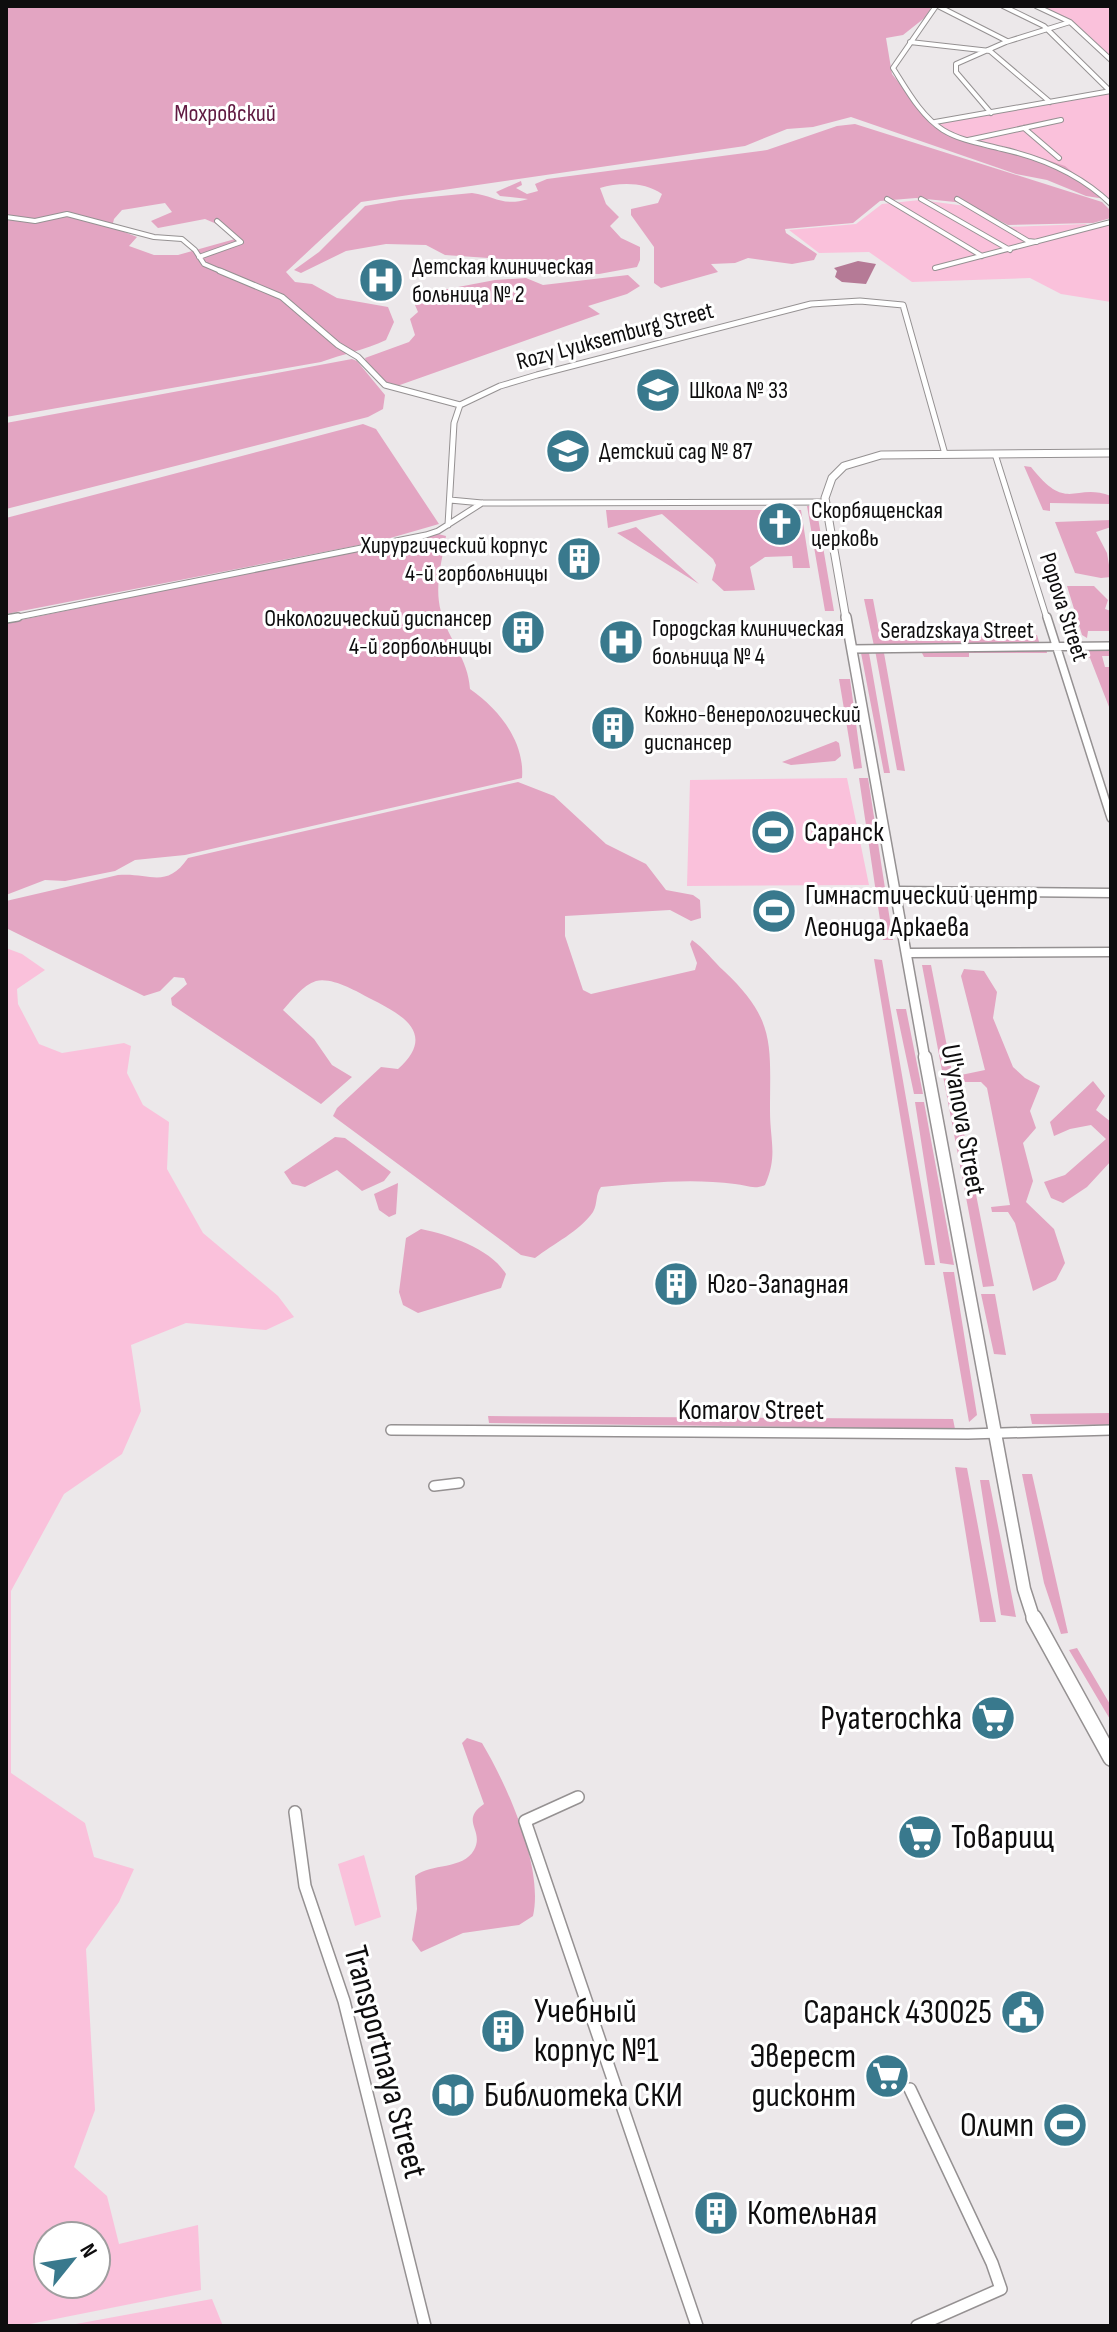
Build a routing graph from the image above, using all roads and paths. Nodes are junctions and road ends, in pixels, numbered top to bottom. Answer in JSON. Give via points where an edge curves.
{"nodes":[{"id":1,"x":937,"y":6,"type":"edge"},
{"id":2,"x":1003,"y":6,"type":"edge"},
{"id":3,"x":1036,"y":6,"type":"edge"},
{"id":4,"x":1070,"y":22,"type":"junction"},
{"id":5,"x":1045,"y":27,"type":"junction"},
{"id":6,"x":1007,"y":41,"type":"junction"},
{"id":7,"x":910,"y":42,"type":"junction"},
{"id":8,"x":990,"y":51,"type":"junction"},
{"id":9,"x":1111,"y":60,"type":"edge"},
{"id":10,"x":1111,"y":91,"type":"edge"},
{"id":11,"x":1050,"y":102,"type":"junction"},
{"id":12,"x":991,"y":113,"type":"junction"},
{"id":13,"x":1061,"y":120,"type":"dead end"},
{"id":14,"x":935,"y":122,"type":"junction"},
{"id":15,"x":1024,"y":128,"type":"junction"},
{"id":16,"x":967,"y":140,"type":"junction"},
{"id":17,"x":1059,"y":158,"type":"dead end"},
{"id":18,"x":887,"y":199,"type":"dead end"},
{"id":19,"x":921,"y":199,"type":"dead end"},
{"id":20,"x":957,"y":199,"type":"dead end"},
{"id":21,"x":1111,"y":204,"type":"edge"},
{"id":22,"x":6,"y":217,"type":"edge"},
{"id":23,"x":217,"y":221,"type":"dead end"},
{"id":24,"x":1111,"y":222,"type":"edge"},
{"id":25,"x":1038,"y":242,"type":"junction"},
{"id":26,"x":1010,"y":250,"type":"junction"},
{"id":27,"x":983,"y":256,"type":"junction"},
{"id":28,"x":199,"y":257,"type":"junction"},
{"id":29,"x":935,"y":268,"type":"dead end"},
{"id":30,"x":460,"y":405,"type":"junction"},
{"id":31,"x":1111,"y":453,"type":"edge"},
{"id":32,"x":945,"y":454,"type":"junction"},
{"id":33,"x":995,"y":454,"type":"junction"},
{"id":34,"x":450,"y":500,"type":"junction"},
{"id":35,"x":825,"y":502,"type":"junction"},
{"id":36,"x":482,"y":503,"type":"junction"},
{"id":37,"x":448,"y":525,"type":"junction"},
{"id":38,"x":6,"y":619,"type":"edge"},
{"id":39,"x":1111,"y":646,"type":"edge"},
{"id":40,"x":1058,"y":647,"type":"junction"},
{"id":41,"x":852,"y":649,"type":"junction"},
{"id":42,"x":1111,"y":818,"type":"edge"},
{"id":43,"x":894,"y":891,"type":"junction"},
{"id":44,"x":1111,"y":893,"type":"edge"},
{"id":45,"x":1111,"y":952,"type":"edge"},
{"id":46,"x":907,"y":953,"type":"junction"},
{"id":47,"x":391,"y":1430,"type":"dead end"},
{"id":48,"x":1111,"y":1430,"type":"edge"},
{"id":49,"x":996,"y":1433,"type":"junction"},
{"id":50,"x":459,"y":1483,"type":"dead end"},
{"id":51,"x":434,"y":1486,"type":"dead end"},
{"id":52,"x":1111,"y":1758,"type":"edge"},
{"id":53,"x":578,"y":1797,"type":"dead end"},
{"id":54,"x":295,"y":1812,"type":"dead end"},
{"id":55,"x":910,"y":2089,"type":"dead end"},
{"id":56,"x":425,"y":2326,"type":"edge"},
{"id":57,"x":697,"y":2326,"type":"edge"},
{"id":58,"x":917,"y":2326,"type":"edge"}],
"edges":[{"from":1,"to":6,"type":"street"},
{"from":1,"to":7,"type":"street"},
{"from":2,"to":5,"type":"street"},
{"from":3,"to":4,"type":"street"},
{"from":4,"to":5,"type":"street"},
{"from":4,"to":9,"type":"street"},
{"from":5,"to":6,"type":"street"},
{"from":5,"to":10,"type":"street"},
{"from":6,"to":8,"type":"street"},
{"from":7,"to":8,"type":"street"},
{"from":7,"to":14,"type":"street","via":[[893,68]]},
{"from":8,"to":11,"type":"street"},
{"from":8,"to":12,"type":"street","via":[[961,60],[954,68]]},
{"from":10,"to":11,"type":"street"},
{"from":11,"to":12,"type":"street"},
{"from":12,"to":14,"type":"street"},
{"from":13,"to":15,"type":"street"},
{"from":14,"to":16,"type":"street"},
{"from":15,"to":16,"type":"street"},
{"from":15,"to":17,"type":"street"},
{"from":16,"to":21,"type":"street","via":[[1060,169]]},
{"from":18,"to":27,"type":"street"},
{"from":19,"to":26,"type":"street"},
{"from":20,"to":25,"type":"street"},
{"from":22,"to":28,"type":"street","via":[[35,221],[67,214],[182,239]]},
{"from":23,"to":28,"type":"street","via":[[241,242]]},
{"from":24,"to":25,"type":"street"},
{"from":25,"to":26,"type":"street"},
{"from":26,"to":27,"type":"street"},
{"from":27,"to":29,"type":"street"},
{"from":28,"to":30,"type":"street","via":[[204,264],[282,297],[385,385]]},
{"from":30,"to":32,"type":"street","name":"Rozy Lyuksemburg Street","via":[[537,375],[811,304],[903,305]]},
{"from":30,"to":34,"type":"street","via":[[454,423]]},
{"from":31,"to":33,"type":"main road"},
{"from":32,"to":33,"type":"main road"},
{"from":32,"to":35,"type":"main road","name":"Ul'yanova Street","via":[[881,455],[850,463],[832,474]]},
{"from":33,"to":40,"type":"street","name":"Popova Street"},
{"from":34,"to":36,"type":"street"},
{"from":34,"to":37,"type":"street"},
{"from":35,"to":36,"type":"street"},
{"from":35,"to":41,"type":"main road","name":"Ul'yanova Street"},
{"from":36,"to":37,"type":"street"},
{"from":37,"to":38,"type":"street","via":[[426,535]]},
{"from":39,"to":40,"type":"street","name":"Seradzskaya Street"},
{"from":40,"to":41,"type":"street","name":"Seradzskaya Street"},
{"from":40,"to":42,"type":"street","name":"Popova Street"},
{"from":41,"to":43,"type":"main road","name":"Ul'yanova Street"},
{"from":43,"to":44,"type":"street"},
{"from":43,"to":46,"type":"main road","name":"Ul'yanova Street"},
{"from":45,"to":46,"type":"street"},
{"from":46,"to":49,"type":"main road","name":"Ul'yanova Street"},
{"from":47,"to":49,"type":"street","name":"Komarov Street"},
{"from":48,"to":49,"type":"street","name":"Komarov Street"},
{"from":49,"to":52,"type":"main road","name":"Ul'yanova Street","via":[[1028,1606]]},
{"from":50,"to":51,"type":"street"},
{"from":53,"to":57,"type":"street","via":[[525,1821]]},
{"from":54,"to":56,"type":"street","name":"Transportnaya Street","via":[[305,1886],[344,2001]]},
{"from":55,"to":58,"type":"street","via":[[1001,2289]]}]}
